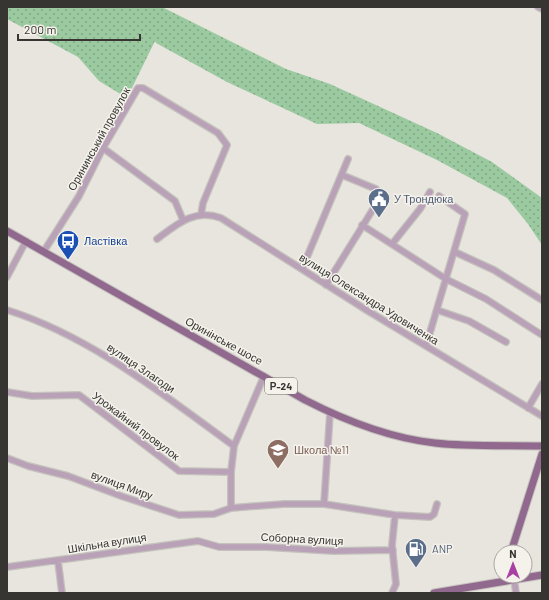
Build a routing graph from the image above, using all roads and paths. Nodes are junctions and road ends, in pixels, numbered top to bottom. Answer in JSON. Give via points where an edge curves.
{"nodes":[{"id":1,"x":538,"y":7,"type":"edge"},
{"id":2,"x":542,"y":9,"type":"edge"},
{"id":3,"x":103,"y":148,"type":"junction"},
{"id":4,"x":348,"y":159,"type":"dead end"},
{"id":5,"x":342,"y":175,"type":"junction"},
{"id":6,"x":430,"y":192,"type":"dead end"},
{"id":7,"x":439,"y":196,"type":"dead end"},
{"id":8,"x":201,"y":215,"type":"junction"},
{"id":9,"x":183,"y":220,"type":"junction"},
{"id":10,"x":362,"y":225,"type":"junction"},
{"id":11,"x":7,"y":231,"type":"edge"},
{"id":12,"x":157,"y":239,"type":"dead end"},
{"id":13,"x":26,"y":242,"type":"junction"},
{"id":14,"x":392,"y":244,"type":"junction"},
{"id":15,"x":44,"y":251,"type":"junction"},
{"id":16,"x":454,"y":252,"type":"junction"},
{"id":17,"x":302,"y":269,"type":"junction"},
{"id":18,"x":7,"y":277,"type":"edge"},
{"id":19,"x":446,"y":279,"type":"junction"},
{"id":20,"x":326,"y":285,"type":"junction"},
{"id":21,"x":542,"y":300,"type":"edge"},
{"id":22,"x":7,"y":310,"type":"edge"},
{"id":23,"x":437,"y":310,"type":"junction"},
{"id":24,"x":542,"y":334,"type":"edge"},
{"id":25,"x":506,"y":342,"type":"dead end"},
{"id":26,"x":426,"y":346,"type":"junction"},
{"id":27,"x":264,"y":376,"type":"junction"},
{"id":28,"x":542,"y":384,"type":"edge"},
{"id":29,"x":7,"y":392,"type":"edge"},
{"id":30,"x":528,"y":408,"type":"junction"},
{"id":31,"x":330,"y":413,"type":"junction"},
{"id":32,"x":542,"y":416,"type":"edge"},
{"id":33,"x":234,"y":446,"type":"junction"},
{"id":34,"x":542,"y":446,"type":"edge"},
{"id":35,"x":542,"y":454,"type":"edge"},
{"id":36,"x":7,"y":458,"type":"edge"},
{"id":37,"x":231,"y":472,"type":"junction"},
{"id":38,"x":324,"y":504,"type":"junction"},
{"id":39,"x":437,"y":504,"type":"dead end"},
{"id":40,"x":231,"y":508,"type":"junction"},
{"id":41,"x":395,"y":515,"type":"junction"},
{"id":42,"x":210,"y":544,"type":"joint"},
{"id":43,"x":514,"y":544,"type":"edge"},
{"id":44,"x":393,"y":550,"type":"junction"},
{"id":45,"x":58,"y":561,"type":"junction"},
{"id":46,"x":7,"y":567,"type":"edge"},
{"id":47,"x":493,"y":581,"type":"edge"},
{"id":48,"x":62,"y":593,"type":"edge"},
{"id":49,"x":392,"y":593,"type":"edge"},
{"id":50,"x":434,"y":593,"type":"edge"}],
"edges":[{"from":1,"to":2,"type":"street"},
{"from":3,"to":8,"type":"street","name":"Орининський провулок","via":[[138,88],[143,88],[218,133],[227,145],[203,203]]},
{"from":3,"to":9,"type":"street","via":[[171,197],[178,204]]},
{"from":3,"to":15,"type":"street","name":"Орининський провулок","via":[[79,196]]},
{"from":4,"to":5,"type":"street"},
{"from":5,"to":10,"type":"street","via":[[378,191],[375,206]]},
{"from":5,"to":17,"type":"street"},
{"from":6,"to":14,"type":"street"},
{"from":7,"to":16,"type":"street","via":[[465,214]]},
{"from":8,"to":9,"type":"street","name":"вулиця Олександра Удовиченка"},
{"from":8,"to":17,"type":"street","name":"вулиця Олександра Удовиченка","via":[[221,218]]},
{"from":9,"to":12,"type":"street","name":"вулиця Олександра Удовиченка"},
{"from":10,"to":14,"type":"street"},
{"from":10,"to":20,"type":"street"},
{"from":11,"to":13,"type":"main road","number":"Р-24"},
{"from":13,"to":15,"type":"main road","number":"Р-24"},
{"from":13,"to":18,"type":"street"},
{"from":14,"to":19,"type":"street"},
{"from":15,"to":27,"type":"main road","name":"Оринінське шосе","number":"Р-24"},
{"from":16,"to":19,"type":"street"},
{"from":16,"to":21,"type":"street","via":[[494,270]]},
{"from":17,"to":20,"type":"street","name":"вулиця Олександра Удовиченка"},
{"from":19,"to":23,"type":"street"},
{"from":19,"to":24,"type":"street","via":[[486,299]]},
{"from":20,"to":26,"type":"street","name":"вулиця Олександра Удовиченка"},
{"from":22,"to":33,"type":"street","name":"вулиця Злагоди","via":[[43,324],[115,361]]},
{"from":23,"to":25,"type":"street","via":[[469,321]]},
{"from":23,"to":26,"type":"street"},
{"from":26,"to":30,"type":"street","name":"вулиця Олександра Удовиченка"},
{"from":27,"to":31,"type":"main road","name":"Оринінське шосе","number":"Р-24"},
{"from":27,"to":33,"type":"street"},
{"from":28,"to":30,"type":"street"},
{"from":29,"to":37,"type":"street","name":"Урожайний провулок","via":[[32,396],[79,395],[179,471]]},
{"from":30,"to":32,"type":"street","name":"вулиця Олександра Удовиченка"},
{"from":31,"to":34,"type":"main road","name":"Оринінське шосе","number":"Р-24","via":[[389,435],[435,443]]},
{"from":31,"to":38,"type":"street"},
{"from":33,"to":37,"type":"street"},
{"from":35,"to":43,"type":"main road"},
{"from":36,"to":40,"type":"street","name":"вулиця Миру","via":[[68,476],[174,514],[214,514]]},
{"from":37,"to":40,"type":"street"},
{"from":38,"to":40,"type":"street"},
{"from":38,"to":41,"type":"street"},
{"from":39,"to":41,"type":"street","via":[[431,516]]},
{"from":41,"to":44,"type":"street"},
{"from":42,"to":44,"type":"street","name":"Соборна вулиця","via":[[219,547],[334,551]]},
{"from":42,"to":45,"type":"street","name":"Шкільна вулиця","via":[[201,541],[181,542]]},
{"from":44,"to":49,"type":"street","via":[[396,584]]},
{"from":45,"to":46,"type":"street","name":"Шкільна вулиця"},
{"from":45,"to":48,"type":"street"},
{"from":47,"to":50,"type":"main road"}]}
